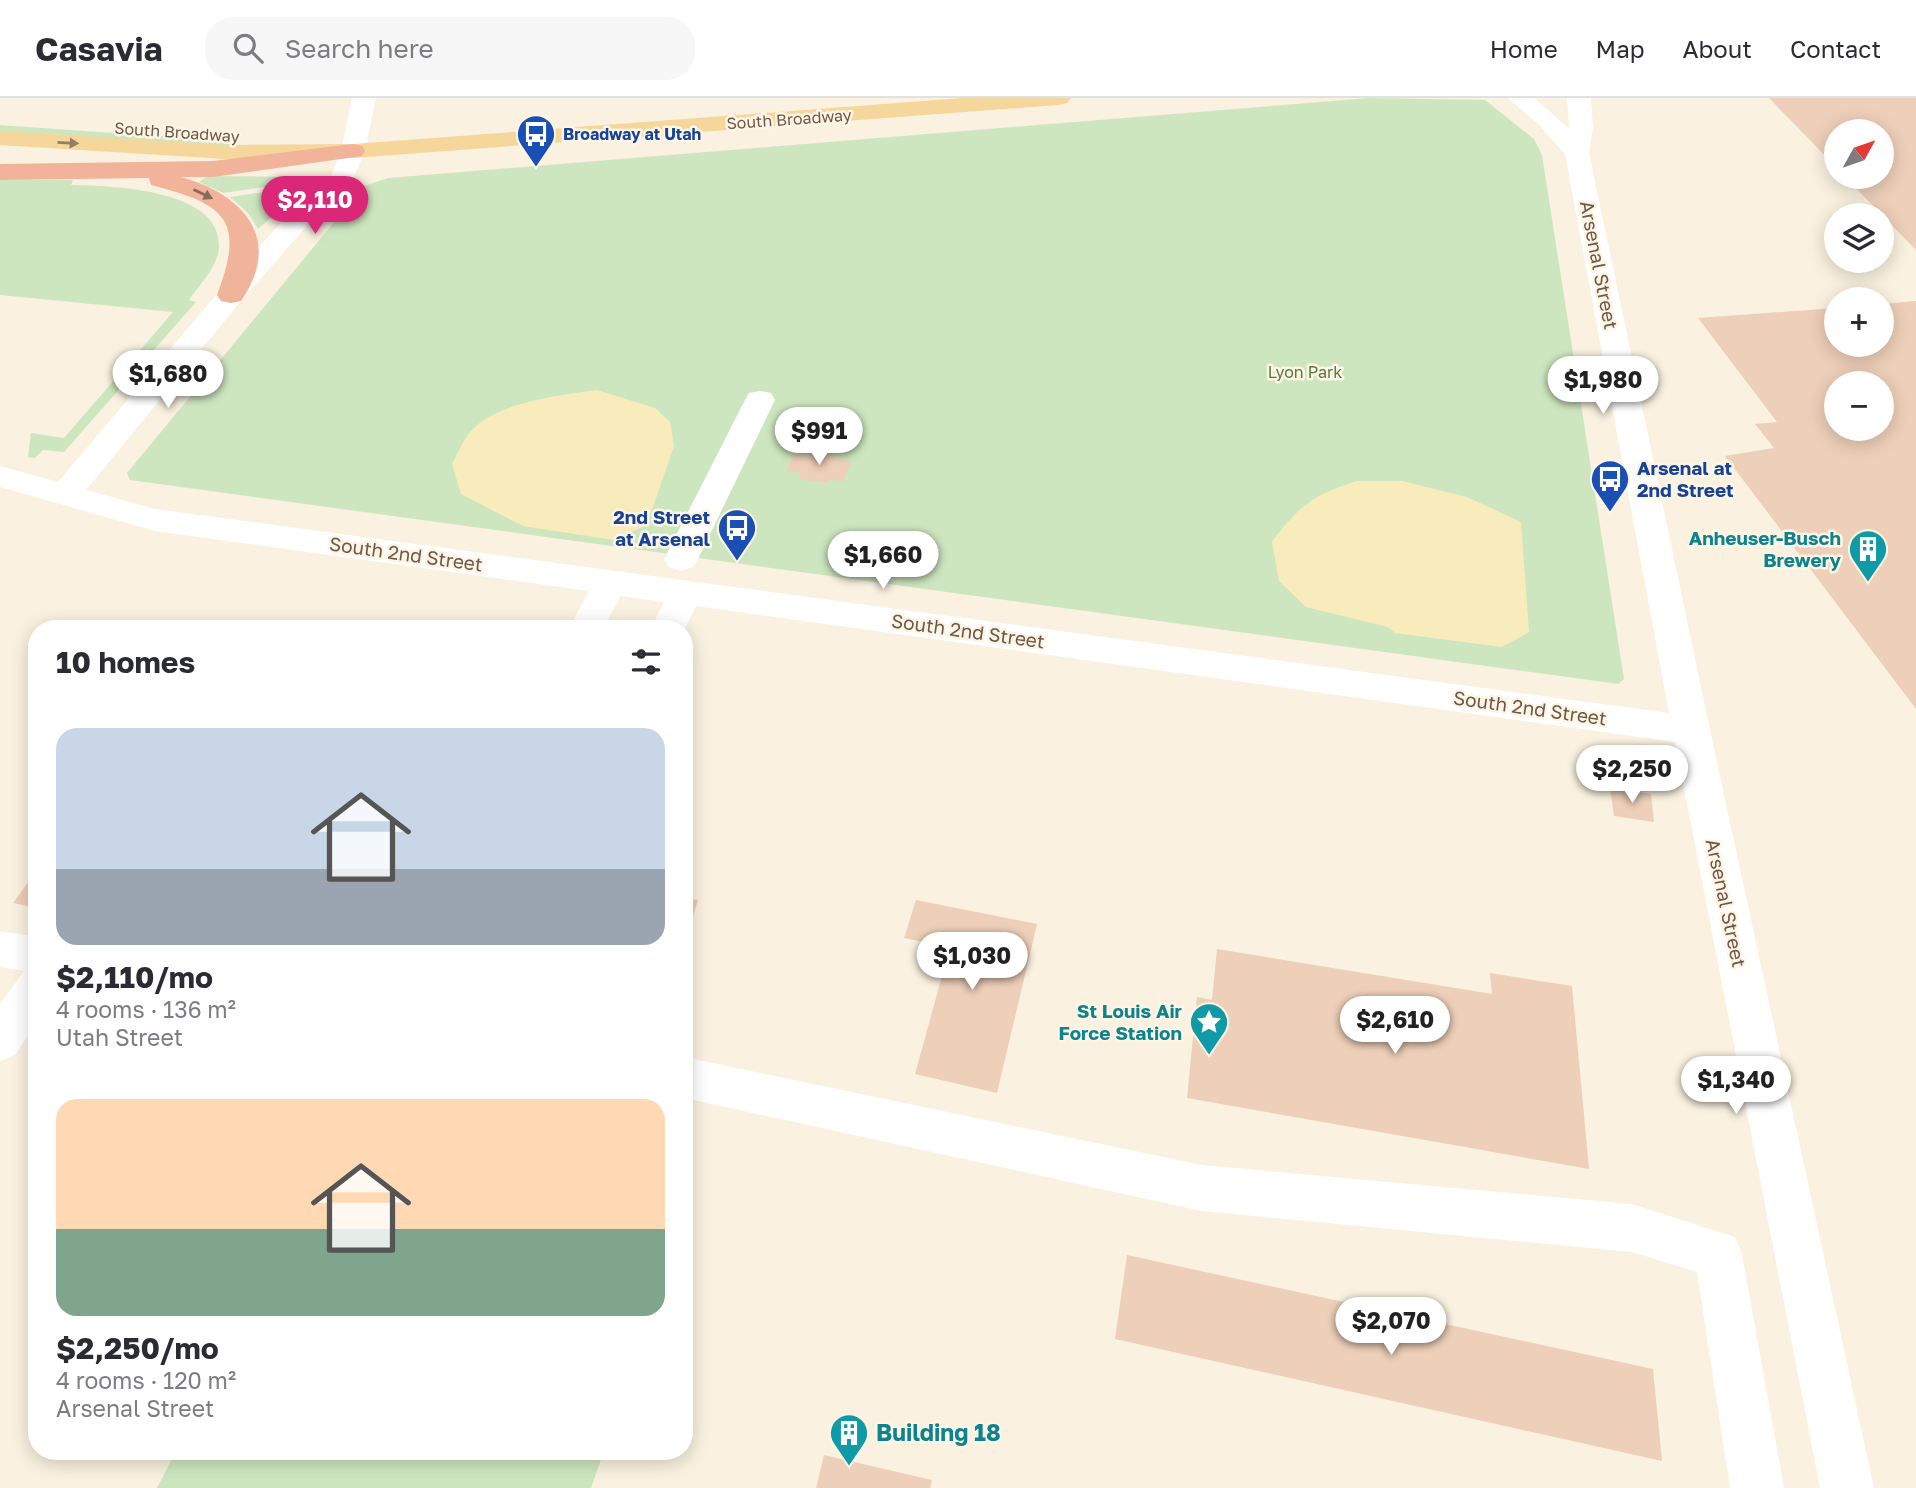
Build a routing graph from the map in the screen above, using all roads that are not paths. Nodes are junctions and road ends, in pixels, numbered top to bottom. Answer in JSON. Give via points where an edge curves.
{"nodes":[{"id":1,"x":364,"y":98,"type":"edge"},
{"id":2,"x":1059,"y":98,"type":"edge"},
{"id":3,"x":1520,"y":98,"type":"edge"},
{"id":4,"x":1579,"y":98,"type":"edge"},
{"id":5,"x":889,"y":105,"type":"edge"},
{"id":6,"x":0,"y":120,"type":"edge"},
{"id":7,"x":0,"y":138,"type":"edge"},
{"id":8,"x":353,"y":151,"type":"junction"},
{"id":9,"x":1577,"y":153,"type":"junction"},
{"id":10,"x":0,"y":172,"type":"edge"},
{"id":11,"x":113,"y":172,"type":"junction"},
{"id":12,"x":231,"y":295,"type":"junction"},
{"id":13,"x":760,"y":400,"type":"dead end"},
{"id":14,"x":0,"y":476,"type":"edge"},
{"id":15,"x":66,"y":492,"type":"junction"},
{"id":16,"x":683,"y":576,"type":"junction"},
{"id":17,"x":611,"y":582,"type":"junction"},
{"id":18,"x":590,"y":620,"type":"edge"},
{"id":19,"x":670,"y":620,"type":"edge"},
{"id":20,"x":1691,"y":730,"type":"junction"},
{"id":21,"x":0,"y":949,"type":"edge"},
{"id":22,"x":28,"y":954,"type":"edge"},
{"id":23,"x":28,"y":999,"type":"edge"},
{"id":24,"x":0,"y":1041,"type":"edge"},
{"id":25,"x":693,"y":1079,"type":"edge"},
{"id":26,"x":1758,"y":1488,"type":"edge"},
{"id":27,"x":1847,"y":1488,"type":"edge"}],
"edges":[{"from":1,"to":8,"type":"street"},
{"from":2,"to":5,"type":"main road","name":"South Broadway"},
{"from":3,"to":9,"type":"street","via":[[1547,119]]},
{"from":4,"to":9,"type":"street","name":"Arsenal Street"},
{"from":5,"to":8,"type":"main road","name":"South Broadway"},
{"from":6,"to":8,"type":"main road","name":"South Broadway","via":[[236,136]]},
{"from":7,"to":8,"type":"main road","name":"South Broadway","one_way":true,"via":[[225,152]]},
{"from":8,"to":11,"type":"highway","via":[[254,166]]},
{"from":8,"to":12,"type":"street","via":[[337,186],[304,213]]},
{"from":9,"to":20,"type":"street","name":"Arsenal Street"},
{"from":10,"to":11,"type":"highway"},
{"from":11,"to":12,"type":"highway","one_way":true,"via":[[176,183],[226,208],[245,237]]},
{"from":12,"to":15,"type":"street"},
{"from":13,"to":16,"type":"street"},
{"from":14,"to":15,"type":"street","name":"South 2nd Street"},
{"from":15,"to":17,"type":"street","name":"South 2nd Street","via":[[155,520]]},
{"from":16,"to":17,"type":"street","name":"South 2nd Street"},
{"from":16,"to":19,"type":"street"},
{"from":16,"to":20,"type":"street","name":"South 2nd Street"},
{"from":17,"to":18,"type":"street"},
{"from":20,"to":27,"type":"street","name":"Arsenal Street"},
{"from":21,"to":22,"type":"street"},
{"from":23,"to":24,"type":"street"},
{"from":25,"to":26,"type":"street","via":[[1202,1188],[1632,1228],[1718,1254]]}]}
